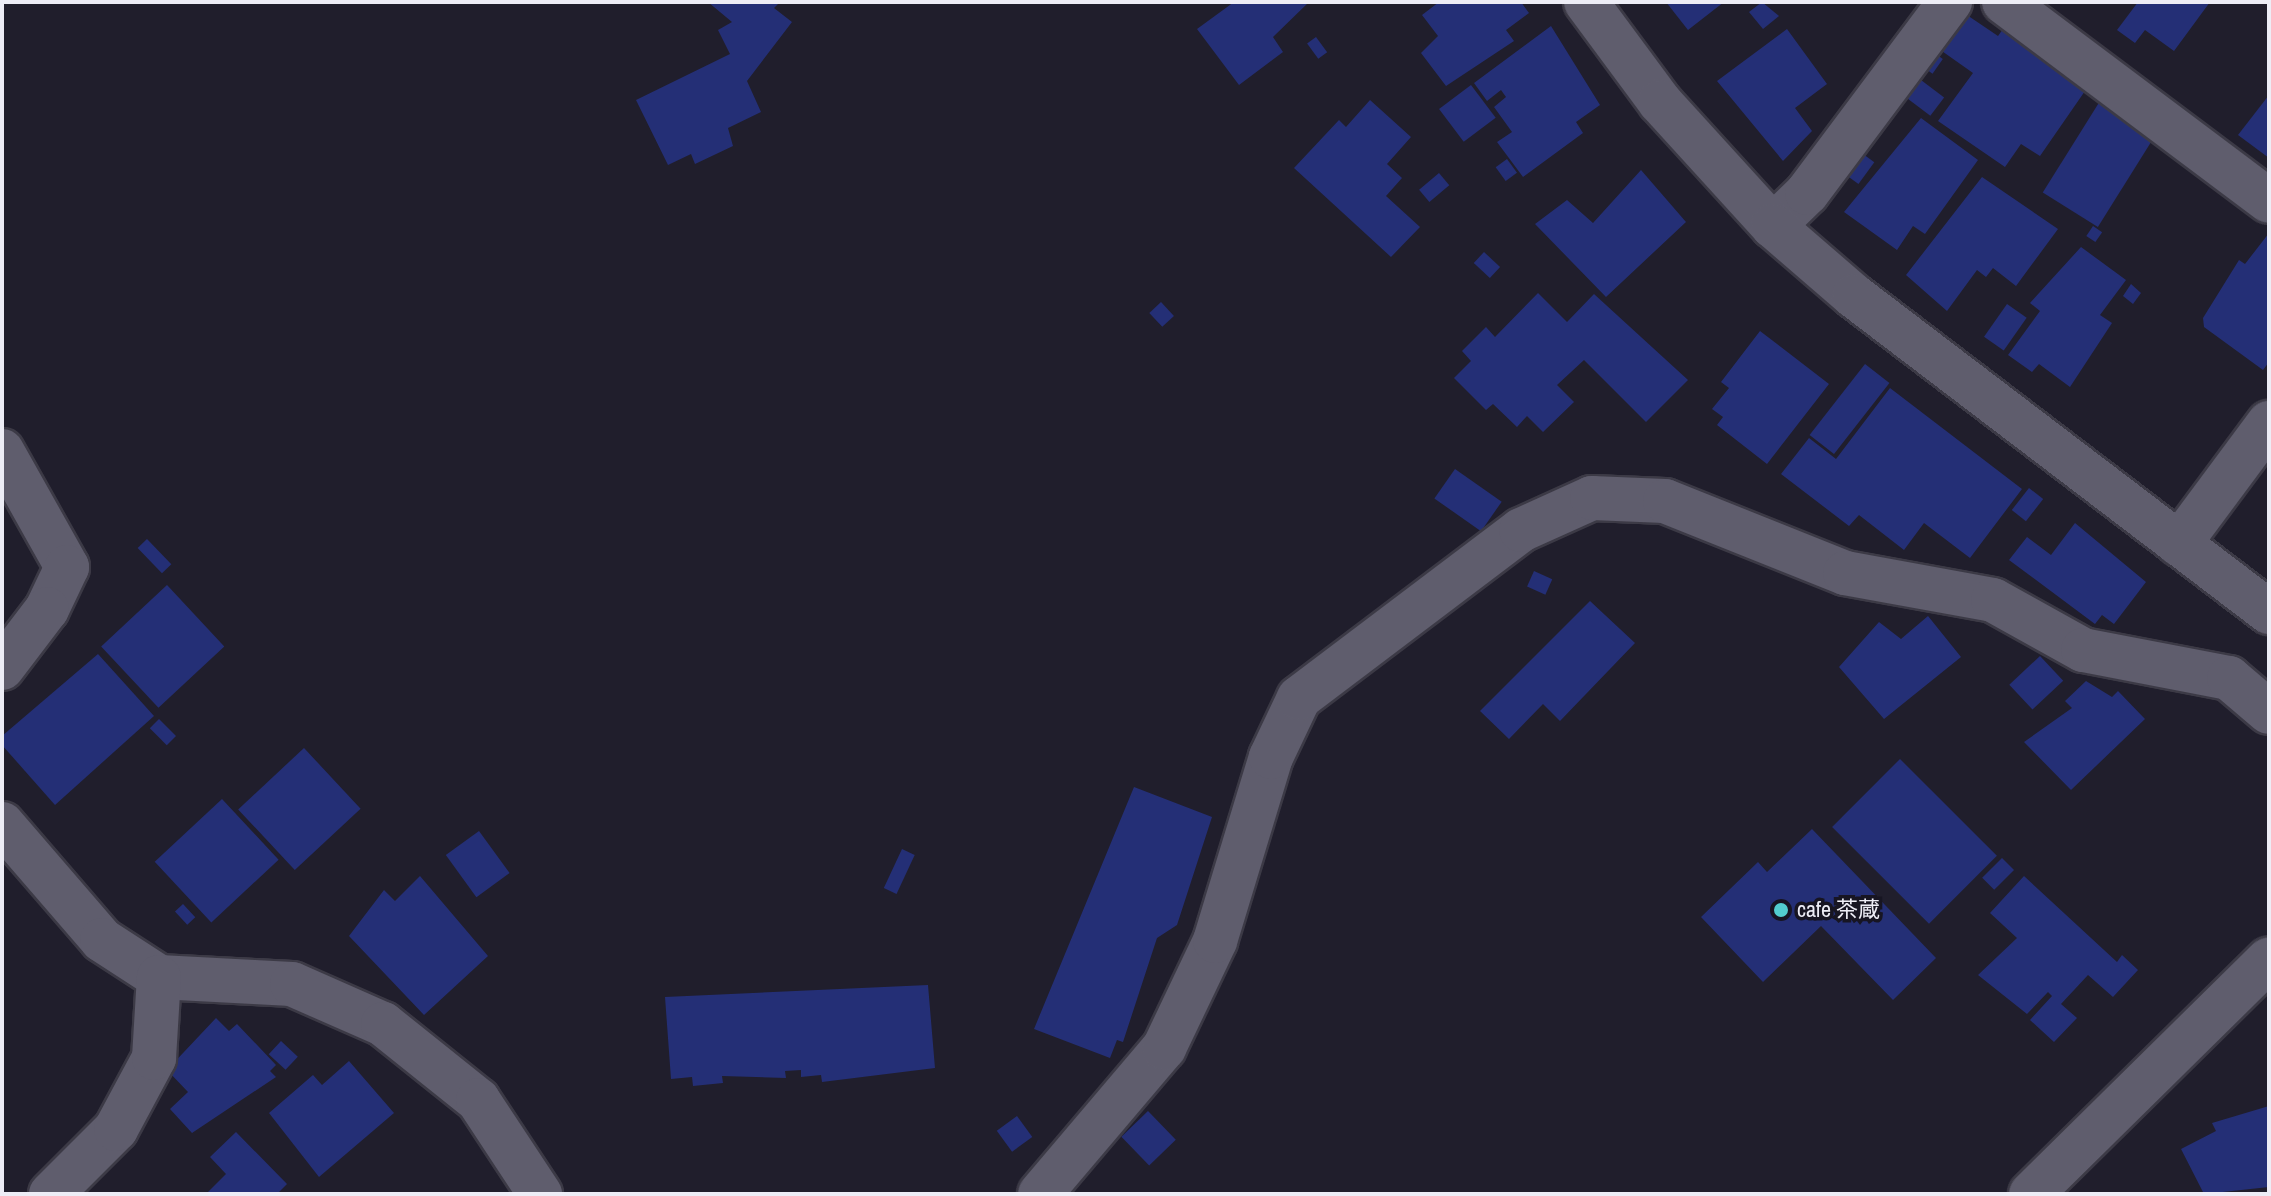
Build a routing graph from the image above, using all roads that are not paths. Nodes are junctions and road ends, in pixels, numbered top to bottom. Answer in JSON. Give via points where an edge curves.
{"nodes":[{"id":1,"x":1586,"y":2,"type":"edge"},
{"id":2,"x":1950,"y":2,"type":"edge"},
{"id":3,"x":2004,"y":2,"type":"edge"},
{"id":4,"x":2269,"y":201,"type":"edge"},
{"id":5,"x":1773,"y":226,"type":"junction"},
{"id":6,"x":2269,"y":423,"type":"edge"},
{"id":7,"x":2,"y":451,"type":"edge"},
{"id":8,"x":2179,"y":544,"type":"junction"},
{"id":9,"x":2269,"y":612,"type":"edge"},
{"id":10,"x":2,"y":668,"type":"edge"},
{"id":11,"x":2269,"y":712,"type":"edge"},
{"id":12,"x":2,"y":824,"type":"edge"},
{"id":13,"x":2269,"y":959,"type":"edge"},
{"id":14,"x":159,"y":977,"type":"junction"},
{"id":15,"x":51,"y":1194,"type":"edge"},
{"id":16,"x":540,"y":1194,"type":"edge"},
{"id":17,"x":1040,"y":1194,"type":"edge"},
{"id":18,"x":2031,"y":1194,"type":"edge"}],
"edges":[{"from":1,"to":5,"type":"street","via":[[1660,102]]},
{"from":2,"to":5,"type":"street","via":[[1807,193]]},
{"from":3,"to":4,"type":"street"},
{"from":5,"to":8,"type":"street","via":[[1854,296]]},
{"from":6,"to":8,"type":"street"},
{"from":7,"to":10,"type":"street","via":[[67,567],[47,609]]},
{"from":8,"to":9,"type":"street"},
{"from":11,"to":17,"type":"street","via":[[2229,678],[2083,650],[1993,600],[1845,573],[1665,501],[1592,498],[1521,530],[1299,698],[1271,757],[1215,941],[1164,1048]]},
{"from":12,"to":14,"type":"street","via":[[102,940]]},
{"from":13,"to":18,"type":"street"},
{"from":14,"to":15,"type":"street","via":[[154,1058],[116,1129]]},
{"from":14,"to":16,"type":"street","via":[[292,984],[383,1024],[478,1100]]}]}
